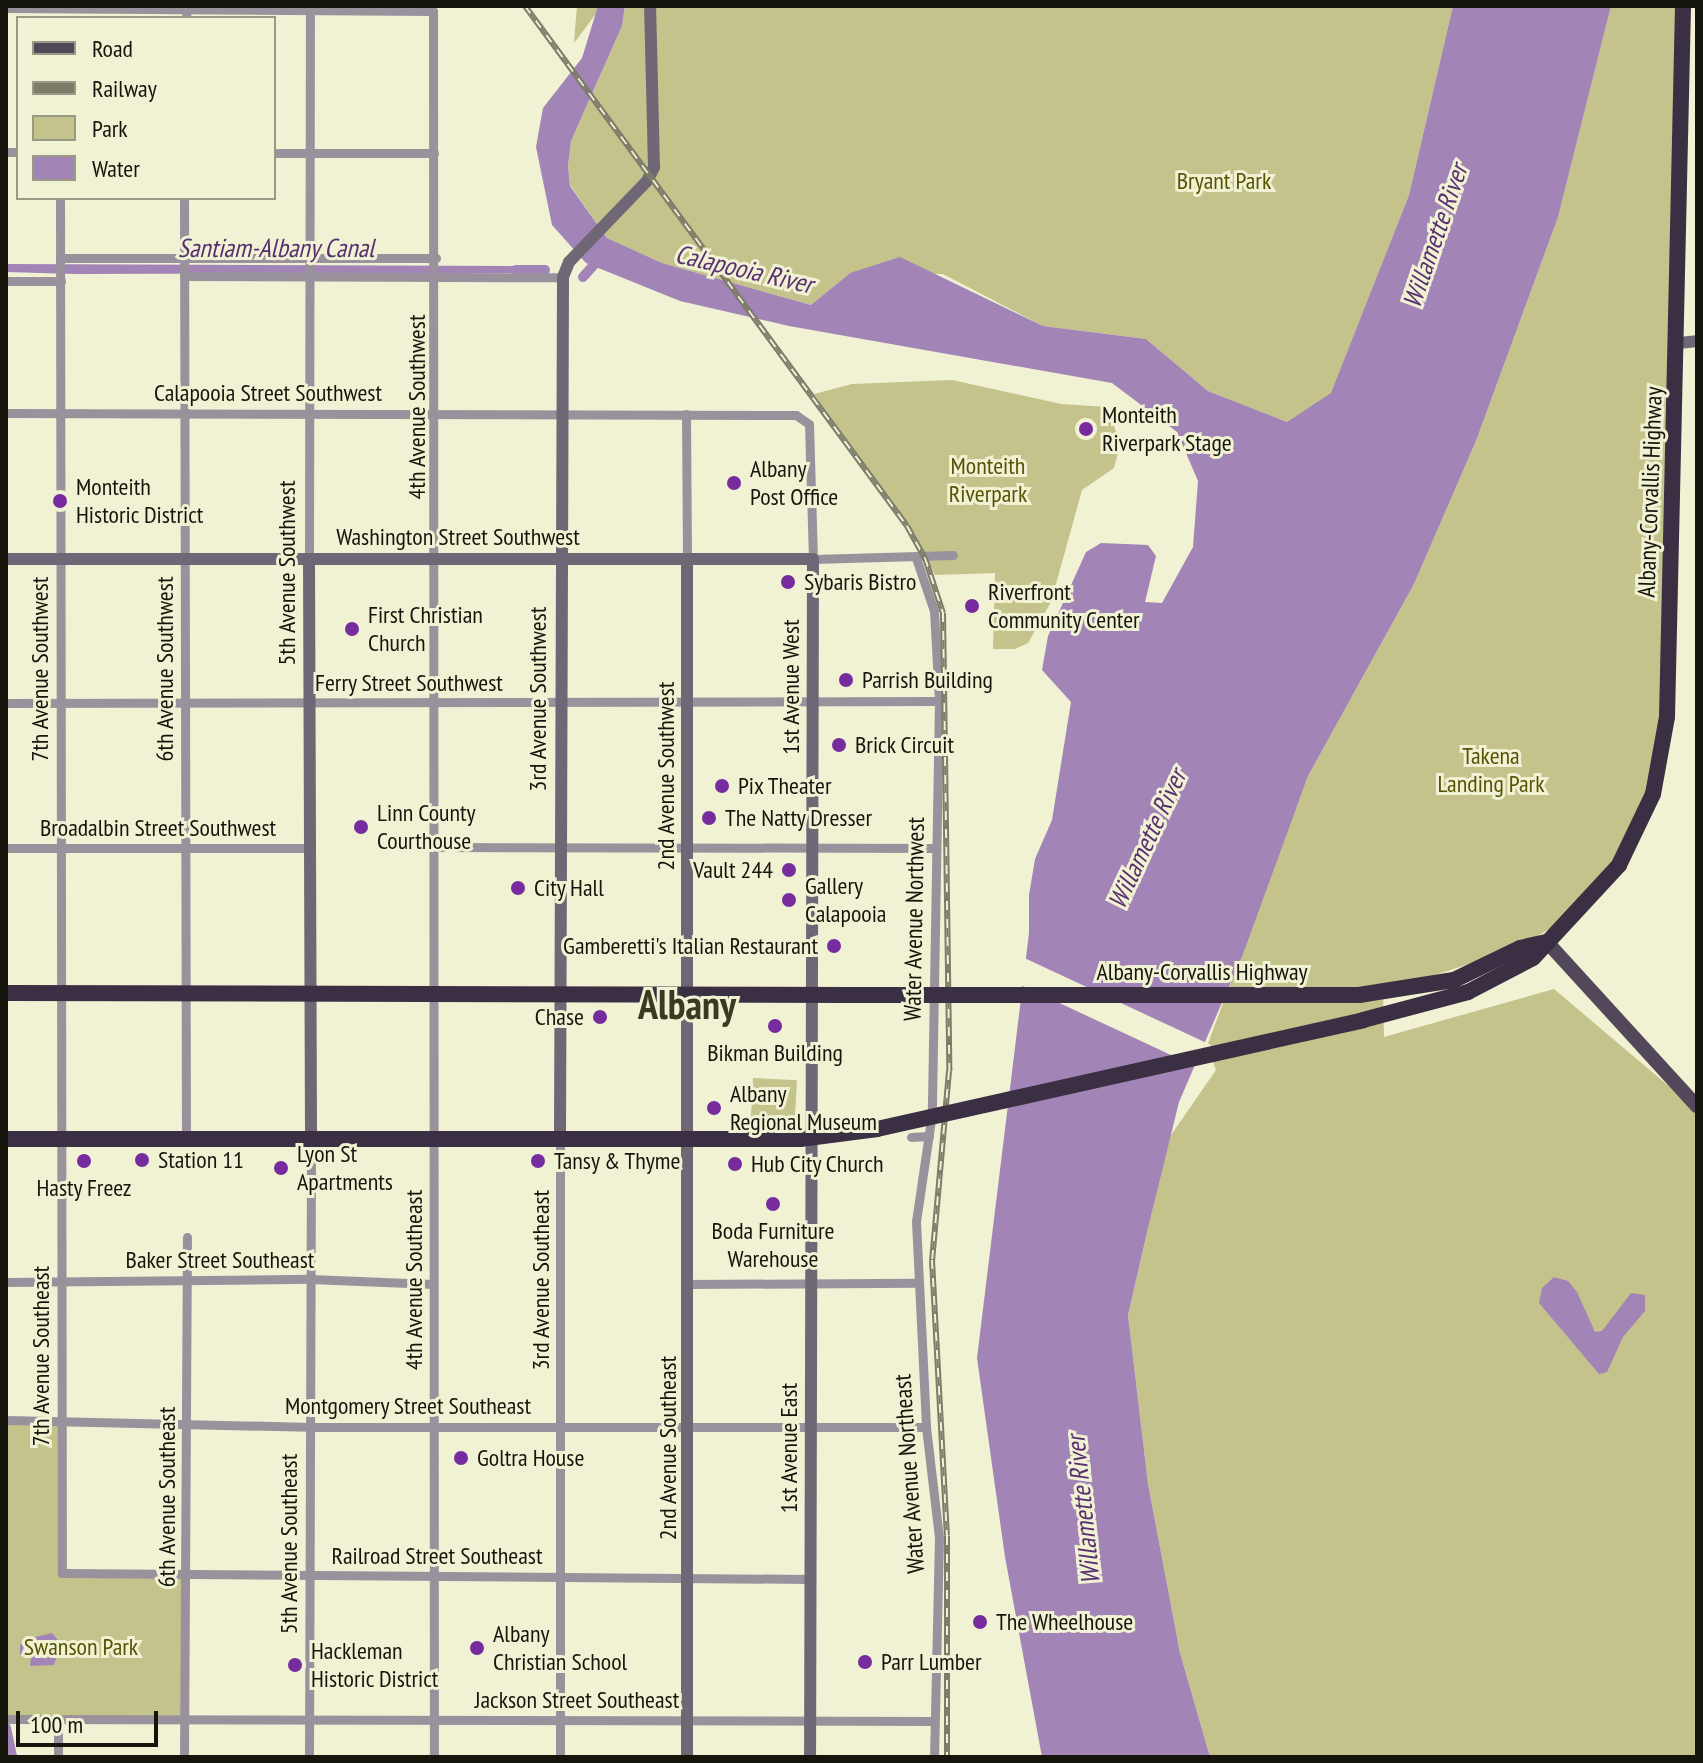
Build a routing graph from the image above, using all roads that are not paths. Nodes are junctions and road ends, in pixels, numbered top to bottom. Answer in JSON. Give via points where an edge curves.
{"nodes":[{"id":1,"x":650,"y":6,"type":"edge"},
{"id":2,"x":1683,"y":6,"type":"edge"},
{"id":3,"x":6,"y":8,"type":"edge"},
{"id":4,"x":310,"y":8,"type":"edge"},
{"id":5,"x":187,"y":10,"type":"edge"},
{"id":6,"x":59,"y":11,"type":"edge"},
{"id":7,"x":276,"y":153,"type":"edge"},
{"id":8,"x":309,"y":153,"type":"junction"},
{"id":9,"x":434,"y":153,"type":"junction"},
{"id":10,"x":60,"y":200,"type":"edge"},
{"id":11,"x":184,"y":200,"type":"edge"},
{"id":12,"x":184,"y":260,"type":"junction"},
{"id":13,"x":309,"y":260,"type":"junction"},
{"id":14,"x":436,"y":260,"type":"junction"},
{"id":15,"x":61,"y":269,"type":"junction"},
{"id":16,"x":184,"y":276,"type":"junction"},
{"id":17,"x":309,"y":276,"type":"junction"},
{"id":18,"x":436,"y":277,"type":"junction"},
{"id":19,"x":563,"y":277,"type":"junction"},
{"id":20,"x":6,"y":281,"type":"edge"},
{"id":21,"x":1697,"y":341,"type":"edge"},
{"id":22,"x":1679,"y":343,"type":"junction"},
{"id":23,"x":6,"y":413,"type":"edge"},
{"id":24,"x":61,"y":413,"type":"junction"},
{"id":25,"x":309,"y":413,"type":"junction"},
{"id":26,"x":184,"y":414,"type":"junction"},
{"id":27,"x":437,"y":414,"type":"junction"},
{"id":28,"x":560,"y":414,"type":"junction"},
{"id":29,"x":686,"y":414,"type":"junction"},
{"id":30,"x":810,"y":429,"type":"joint"},
{"id":31,"x":953,"y":555,"type":"dead end"},
{"id":32,"x":185,"y":558,"type":"junction"},
{"id":33,"x":916,"y":558,"type":"junction"},
{"id":34,"x":6,"y":559,"type":"edge"},
{"id":35,"x":60,"y":559,"type":"junction"},
{"id":36,"x":309,"y":559,"type":"junction"},
{"id":37,"x":436,"y":559,"type":"junction"},
{"id":38,"x":560,"y":559,"type":"junction"},
{"id":39,"x":687,"y":559,"type":"junction"},
{"id":40,"x":813,"y":559,"type":"junction"},
{"id":41,"x":939,"y":701,"type":"junction"},
{"id":42,"x":6,"y":703,"type":"edge"},
{"id":43,"x":60,"y":703,"type":"junction"},
{"id":44,"x":185,"y":703,"type":"junction"},
{"id":45,"x":309,"y":703,"type":"junction"},
{"id":46,"x":436,"y":703,"type":"junction"},
{"id":47,"x":560,"y":703,"type":"junction"},
{"id":48,"x":688,"y":703,"type":"junction"},
{"id":49,"x":813,"y":703,"type":"junction"},
{"id":50,"x":436,"y":847,"type":"junction"},
{"id":51,"x":560,"y":847,"type":"junction"},
{"id":52,"x":689,"y":847,"type":"junction"},
{"id":53,"x":812,"y":847,"type":"junction"},
{"id":54,"x":6,"y":848,"type":"edge"},
{"id":55,"x":60,"y":848,"type":"junction"},
{"id":56,"x":310,"y":848,"type":"junction"},
{"id":57,"x":936,"y":848,"type":"junction"},
{"id":58,"x":186,"y":849,"type":"junction"},
{"id":59,"x":1547,"y":942,"type":"junction"},
{"id":60,"x":6,"y":993,"type":"edge"},
{"id":61,"x":60,"y":993,"type":"junction"},
{"id":62,"x":186,"y":994,"type":"junction"},
{"id":63,"x":309,"y":994,"type":"junction"},
{"id":64,"x":435,"y":994,"type":"junction"},
{"id":65,"x":560,"y":994,"type":"junction"},
{"id":66,"x":689,"y":995,"type":"junction"},
{"id":67,"x":811,"y":995,"type":"junction"},
{"id":68,"x":1697,"y":1106,"type":"edge"},
{"id":69,"x":929,"y":1136,"type":"junction"},
{"id":70,"x":911,"y":1137,"type":"dead end"},
{"id":71,"x":560,"y":1138,"type":"junction"},
{"id":72,"x":812,"y":1138,"type":"junction"},
{"id":73,"x":6,"y":1139,"type":"edge"},
{"id":74,"x":186,"y":1139,"type":"junction"},
{"id":75,"x":311,"y":1139,"type":"junction"},
{"id":76,"x":435,"y":1139,"type":"junction"},
{"id":77,"x":690,"y":1139,"type":"junction"},
{"id":78,"x":60,"y":1140,"type":"junction"},
{"id":79,"x":187,"y":1237,"type":"dead end"},
{"id":80,"x":310,"y":1279,"type":"junction"},
{"id":81,"x":61,"y":1280,"type":"junction"},
{"id":82,"x":187,"y":1280,"type":"junction"},
{"id":83,"x":6,"y":1282,"type":"edge"},
{"id":84,"x":811,"y":1283,"type":"junction"},
{"id":85,"x":916,"y":1283,"type":"junction"},
{"id":86,"x":433,"y":1284,"type":"junction"},
{"id":87,"x":690,"y":1284,"type":"junction"},
{"id":88,"x":6,"y":1420,"type":"edge"},
{"id":89,"x":61,"y":1420,"type":"junction"},
{"id":90,"x":187,"y":1421,"type":"junction"},
{"id":91,"x":433,"y":1426,"type":"junction"},
{"id":92,"x":561,"y":1426,"type":"junction"},
{"id":93,"x":689,"y":1426,"type":"junction"},
{"id":94,"x":811,"y":1426,"type":"junction"},
{"id":95,"x":309,"y":1427,"type":"junction"},
{"id":96,"x":926,"y":1427,"type":"junction"},
{"id":97,"x":62,"y":1573,"type":"joint"},
{"id":98,"x":187,"y":1573,"type":"junction"},
{"id":99,"x":308,"y":1576,"type":"junction"},
{"id":100,"x":433,"y":1576,"type":"junction"},
{"id":101,"x":561,"y":1576,"type":"junction"},
{"id":102,"x":690,"y":1579,"type":"junction"},
{"id":103,"x":811,"y":1579,"type":"junction"},
{"id":104,"x":9,"y":1719,"type":"dead end"},
{"id":105,"x":58,"y":1719,"type":"junction"},
{"id":106,"x":186,"y":1719,"type":"junction"},
{"id":107,"x":309,"y":1719,"type":"junction"},
{"id":108,"x":560,"y":1719,"type":"junction"},
{"id":109,"x":433,"y":1720,"type":"junction"},
{"id":110,"x":687,"y":1720,"type":"junction"},
{"id":111,"x":933,"y":1721,"type":"junction"},
{"id":112,"x":810,"y":1722,"type":"junction"},
{"id":113,"x":58,"y":1757,"type":"edge"},
{"id":114,"x":184,"y":1757,"type":"edge"},
{"id":115,"x":309,"y":1757,"type":"edge"},
{"id":116,"x":434,"y":1757,"type":"edge"},
{"id":117,"x":560,"y":1757,"type":"edge"},
{"id":118,"x":687,"y":1757,"type":"edge"},
{"id":119,"x":810,"y":1757,"type":"edge"},
{"id":120,"x":934,"y":1757,"type":"edge"}],
"edges":[{"from":1,"to":19,"type":"street","name":"3rd Avenue Southwest","via":[[655,162],[647,181],[569,262]]},
{"from":2,"to":22,"type":"highway","name":"Albany-Corvallis Highway"},
{"from":3,"to":6,"type":"street"},
{"from":4,"to":5,"type":"street"},
{"from":4,"to":8,"type":"street","name":"5th Avenue Southwest"},
{"from":4,"to":9,"type":"street","name":"4th Avenue Southwest","via":[[433,11]]},
{"from":5,"to":6,"type":"street"},
{"from":7,"to":8,"type":"street"},
{"from":8,"to":9,"type":"street"},
{"from":8,"to":13,"type":"street","name":"5th Avenue Southwest"},
{"from":9,"to":14,"type":"street","name":"4th Avenue Southwest"},
{"from":10,"to":15,"type":"street","name":"7th Avenue Southwest"},
{"from":11,"to":12,"type":"street","name":"6th Avenue Southwest"},
{"from":12,"to":13,"type":"street"},
{"from":12,"to":15,"type":"street"},
{"from":12,"to":16,"type":"street","name":"6th Avenue Southwest"},
{"from":13,"to":14,"type":"street"},
{"from":13,"to":17,"type":"street","name":"5th Avenue Southwest"},
{"from":14,"to":18,"type":"street","name":"4th Avenue Southwest"},
{"from":15,"to":20,"type":"street"},
{"from":15,"to":24,"type":"street","name":"7th Avenue Southwest"},
{"from":16,"to":17,"type":"street"},
{"from":16,"to":26,"type":"street","name":"6th Avenue Southwest"},
{"from":17,"to":18,"type":"street"},
{"from":17,"to":25,"type":"street","name":"5th Avenue Southwest"},
{"from":18,"to":19,"type":"street"},
{"from":18,"to":27,"type":"street","name":"4th Avenue Southwest"},
{"from":19,"to":28,"type":"street","name":"3rd Avenue Southwest"},
{"from":21,"to":22,"type":"street"},
{"from":22,"to":59,"type":"highway","name":"Albany-Corvallis Highway","via":[[1667,717],[1658,776],[1643,822],[1619,865]]},
{"from":23,"to":24,"type":"street","name":"Calapooia Street Southwest"},
{"from":24,"to":26,"type":"street","name":"Calapooia Street Southwest"},
{"from":24,"to":35,"type":"street","name":"7th Avenue Southwest"},
{"from":25,"to":26,"type":"street","name":"Calapooia Street Southwest"},
{"from":25,"to":27,"type":"street","name":"Calapooia Street Southwest"},
{"from":25,"to":36,"type":"street","name":"5th Avenue Southwest"},
{"from":26,"to":32,"type":"street","name":"6th Avenue Southwest"},
{"from":27,"to":28,"type":"street","name":"Calapooia Street Southwest"},
{"from":27,"to":37,"type":"street","name":"4th Avenue Southwest"},
{"from":28,"to":29,"type":"street","name":"Calapooia Street Southwest"},
{"from":28,"to":38,"type":"street","name":"3rd Avenue Southwest"},
{"from":29,"to":30,"type":"street","name":"Calapooia Street Southwest","via":[[796,415],[807,418]]},
{"from":29,"to":39,"type":"street","name":"2nd Avenue Southwest"},
{"from":30,"to":40,"type":"street","name":"1st Avenue West"},
{"from":31,"to":33,"type":"street"},
{"from":32,"to":35,"type":"street","name":"Washington Street Southwest"},
{"from":32,"to":36,"type":"street","name":"Washington Street Southwest"},
{"from":32,"to":44,"type":"street","name":"6th Avenue Southwest"},
{"from":33,"to":40,"type":"street"},
{"from":33,"to":41,"type":"street","name":"Water Avenue Northwest","via":[[934,611]]},
{"from":34,"to":35,"type":"street","name":"Washington Street Southwest"},
{"from":35,"to":43,"type":"street","name":"7th Avenue Southwest"},
{"from":36,"to":37,"type":"street","name":"Washington Street Southwest"},
{"from":36,"to":45,"type":"street","name":"5th Avenue Southwest"},
{"from":37,"to":38,"type":"street","name":"Washington Street Southwest"},
{"from":37,"to":46,"type":"street","name":"4th Avenue Southwest"},
{"from":38,"to":39,"type":"street","name":"Washington Street Southwest"},
{"from":38,"to":47,"type":"street","name":"3rd Avenue Southwest"},
{"from":39,"to":40,"type":"street","name":"Washington Street Southwest"},
{"from":39,"to":48,"type":"street","name":"2nd Avenue Southwest"},
{"from":40,"to":49,"type":"street","name":"1st Avenue West"},
{"from":41,"to":49,"type":"street","name":"Ferry Street Southwest"},
{"from":41,"to":57,"type":"street","name":"Water Avenue Northwest"},
{"from":42,"to":43,"type":"street","name":"Ferry Street Southwest"},
{"from":43,"to":44,"type":"street","name":"Ferry Street Southwest"},
{"from":43,"to":55,"type":"street","name":"7th Avenue Southwest"},
{"from":44,"to":45,"type":"street","name":"Ferry Street Southwest"},
{"from":44,"to":58,"type":"street","name":"6th Avenue Southwest"},
{"from":45,"to":46,"type":"street","name":"Ferry Street Southwest"},
{"from":45,"to":56,"type":"street","name":"5th Avenue Southwest"},
{"from":46,"to":47,"type":"street","name":"Ferry Street Southwest"},
{"from":46,"to":50,"type":"street","name":"4th Avenue Southwest"},
{"from":47,"to":48,"type":"street","name":"Ferry Street Southwest"},
{"from":47,"to":51,"type":"street","name":"3rd Avenue Southwest"},
{"from":48,"to":49,"type":"street","name":"Ferry Street Southwest"},
{"from":48,"to":52,"type":"street","name":"2nd Avenue Southwest"},
{"from":49,"to":53,"type":"street","name":"1st Avenue West"},
{"from":50,"to":51,"type":"street"},
{"from":50,"to":64,"type":"street","name":"4th Avenue Southwest"},
{"from":51,"to":52,"type":"street"},
{"from":51,"to":65,"type":"street","name":"3rd Avenue Southwest"},
{"from":52,"to":53,"type":"street"},
{"from":52,"to":66,"type":"street","name":"2nd Avenue Southwest"},
{"from":53,"to":57,"type":"street"},
{"from":53,"to":67,"type":"street","name":"1st Avenue West"},
{"from":54,"to":55,"type":"street","name":"Broadalbin Street Southwest"},
{"from":55,"to":58,"type":"street","name":"Broadalbin Street Southwest"},
{"from":55,"to":61,"type":"street","name":"7th Avenue Southwest"},
{"from":56,"to":58,"type":"street","name":"Broadalbin Street Southwest"},
{"from":56,"to":63,"type":"street","name":"5th Avenue Southwest"},
{"from":57,"to":69,"type":"street","name":"Water Avenue Northwest"},
{"from":58,"to":62,"type":"street","name":"6th Avenue Southwest"},
{"from":59,"to":67,"type":"highway","name":"Albany-Corvallis Highway","bridge":true,"via":[[1520,948],[1454,980],[1359,995]]},
{"from":59,"to":68,"type":"main road"},
{"from":59,"to":72,"type":"highway","name":"Albany-Corvallis Highway","bridge":true,"via":[[1533,958],[1468,992],[877,1129]]},
{"from":60,"to":61,"type":"highway","name":"Albany-Corvallis Highway"},
{"from":61,"to":62,"type":"highway","name":"Albany-Corvallis Highway"},
{"from":61,"to":78,"type":"street","name":"7th Avenue Southwest"},
{"from":62,"to":63,"type":"highway","name":"Albany-Corvallis Highway"},
{"from":62,"to":74,"type":"street","name":"6th Avenue Southwest"},
{"from":63,"to":64,"type":"highway","name":"Albany-Corvallis Highway"},
{"from":63,"to":75,"type":"street","name":"5th Avenue Southwest"},
{"from":64,"to":65,"type":"highway","name":"Albany-Corvallis Highway"},
{"from":64,"to":76,"type":"street","name":"4th Avenue Southwest"},
{"from":65,"to":66,"type":"highway","name":"Albany-Corvallis Highway"},
{"from":65,"to":71,"type":"street","name":"3rd Avenue Southwest"},
{"from":66,"to":67,"type":"highway","name":"Albany-Corvallis Highway"},
{"from":66,"to":77,"type":"street","name":"2nd Avenue Southwest"},
{"from":67,"to":72,"type":"street","name":"1st Avenue West"},
{"from":69,"to":70,"type":"street"},
{"from":69,"to":85,"type":"street","name":"Water Avenue Northwest","via":[[916,1221]]},
{"from":71,"to":76,"type":"highway","name":"Albany-Corvallis Highway"},
{"from":71,"to":77,"type":"highway","name":"Albany-Corvallis Highway"},
{"from":71,"to":92,"type":"street","name":"3rd Avenue Southeast"},
{"from":72,"to":77,"type":"highway","name":"Albany-Corvallis Highway"},
{"from":72,"to":84,"type":"street","name":"1st Avenue East"},
{"from":73,"to":78,"type":"highway","name":"Albany-Corvallis Highway"},
{"from":74,"to":75,"type":"highway","name":"Albany-Corvallis Highway"},
{"from":74,"to":78,"type":"highway","name":"Albany-Corvallis Highway"},
{"from":75,"to":76,"type":"highway","name":"Albany-Corvallis Highway"},
{"from":75,"to":80,"type":"street","name":"5th Avenue Southeast"},
{"from":76,"to":86,"type":"street","name":"4th Avenue Southeast"},
{"from":77,"to":87,"type":"street","name":"2nd Avenue Southeast"},
{"from":78,"to":81,"type":"street","name":"7th Avenue Southeast"},
{"from":79,"to":82,"type":"street","name":"6th Avenue Southeast"},
{"from":80,"to":82,"type":"street","name":"Baker Street Southeast"},
{"from":80,"to":86,"type":"street","name":"Baker Street Southeast"},
{"from":80,"to":95,"type":"street","name":"5th Avenue Southeast"},
{"from":81,"to":82,"type":"street","name":"Baker Street Southeast"},
{"from":81,"to":83,"type":"street","name":"Baker Street Southeast"},
{"from":81,"to":89,"type":"street","name":"7th Avenue Southeast"},
{"from":82,"to":90,"type":"street","name":"6th Avenue Southeast"},
{"from":84,"to":85,"type":"street"},
{"from":84,"to":87,"type":"street"},
{"from":84,"to":94,"type":"street","name":"1st Avenue East"},
{"from":85,"to":96,"type":"street","name":"Water Avenue Northeast"},
{"from":86,"to":91,"type":"street","name":"4th Avenue Southeast"},
{"from":87,"to":93,"type":"street","name":"2nd Avenue Southeast"},
{"from":88,"to":89,"type":"street","name":"Montgomery Street Southeast"},
{"from":89,"to":90,"type":"street","name":"Montgomery Street Southeast"},
{"from":89,"to":97,"type":"street","name":"7th Avenue Southeast"},
{"from":90,"to":95,"type":"street","name":"Montgomery Street Southeast"},
{"from":90,"to":98,"type":"street","name":"6th Avenue Southeast"},
{"from":91,"to":92,"type":"street","name":"Montgomery Street Southeast"},
{"from":91,"to":95,"type":"street","name":"Montgomery Street Southeast"},
{"from":91,"to":100,"type":"street","name":"4th Avenue Southeast"},
{"from":92,"to":93,"type":"street","name":"Montgomery Street Southeast"},
{"from":92,"to":101,"type":"street","name":"3rd Avenue Southeast"},
{"from":93,"to":94,"type":"street","name":"Montgomery Street Southeast"},
{"from":93,"to":102,"type":"street","name":"2nd Avenue Southeast"},
{"from":94,"to":96,"type":"street","name":"Montgomery Street Southeast"},
{"from":94,"to":103,"type":"street","name":"1st Avenue East"},
{"from":95,"to":99,"type":"street","name":"5th Avenue Southeast"},
{"from":96,"to":111,"type":"street","name":"Water Avenue Northeast","via":[[939,1538]]},
{"from":97,"to":98,"type":"street","name":"Railroad Street Southeast"},
{"from":98,"to":99,"type":"street","name":"Railroad Street Southeast"},
{"from":98,"to":106,"type":"street","name":"6th Avenue Southeast"},
{"from":99,"to":100,"type":"street","name":"Railroad Street Southeast"},
{"from":99,"to":107,"type":"street","name":"5th Avenue Southeast"},
{"from":100,"to":101,"type":"street","name":"Railroad Street Southeast"},
{"from":100,"to":109,"type":"street","name":"4th Avenue Southeast"},
{"from":101,"to":102,"type":"street","name":"Railroad Street Southeast"},
{"from":101,"to":108,"type":"street","name":"3rd Avenue Southeast"},
{"from":102,"to":103,"type":"street","name":"Railroad Street Southeast"},
{"from":102,"to":110,"type":"street","name":"2nd Avenue Southeast"},
{"from":103,"to":112,"type":"street","name":"1st Avenue East"},
{"from":104,"to":105,"type":"street","name":"Jackson Street Southeast"},
{"from":105,"to":106,"type":"street","name":"Jackson Street Southeast"},
{"from":105,"to":113,"type":"street"},
{"from":106,"to":107,"type":"street","name":"Jackson Street Southeast"},
{"from":106,"to":114,"type":"street","name":"6th Avenue Southeast"},
{"from":107,"to":109,"type":"street","name":"Jackson Street Southeast"},
{"from":107,"to":115,"type":"street","name":"5th Avenue Southeast"},
{"from":108,"to":109,"type":"street","name":"Jackson Street Southeast"},
{"from":108,"to":110,"type":"street","name":"Jackson Street Southeast"},
{"from":108,"to":117,"type":"street","name":"3rd Avenue Southeast"},
{"from":109,"to":116,"type":"street","name":"4th Avenue Southeast"},
{"from":110,"to":112,"type":"street","name":"Jackson Street Southeast"},
{"from":110,"to":118,"type":"street","name":"2nd Avenue Southeast"},
{"from":111,"to":112,"type":"street","name":"Jackson Street Southeast"},
{"from":111,"to":120,"type":"street","name":"Water Avenue Northeast"},
{"from":112,"to":119,"type":"street","name":"1st Avenue East"}]}
